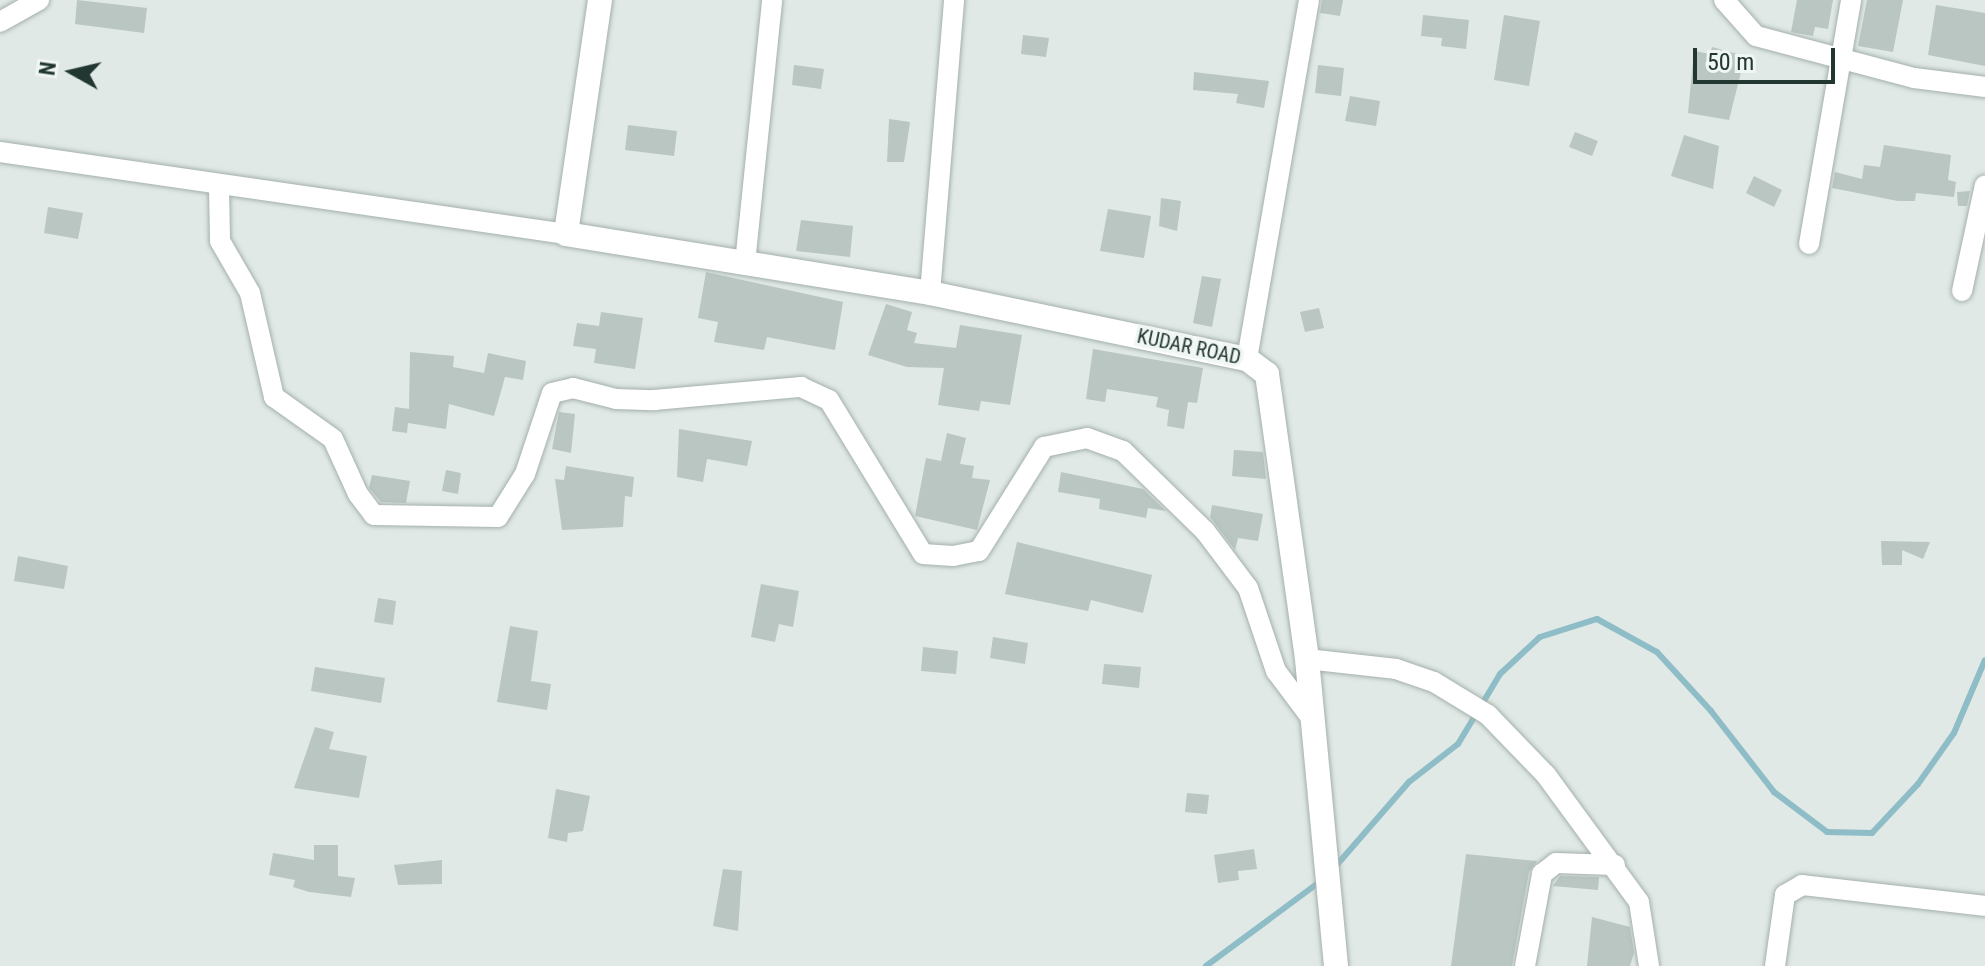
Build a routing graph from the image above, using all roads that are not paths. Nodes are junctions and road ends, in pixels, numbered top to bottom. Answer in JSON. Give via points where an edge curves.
{"nodes":[{"id":1,"x":39,"y":0,"type":"edge"},
{"id":2,"x":600,"y":0,"type":"edge"},
{"id":3,"x":772,"y":0,"type":"edge"},
{"id":4,"x":954,"y":0,"type":"edge"},
{"id":5,"x":1309,"y":0,"type":"edge"},
{"id":6,"x":1724,"y":0,"type":"edge"},
{"id":7,"x":1851,"y":0,"type":"edge"},
{"id":8,"x":0,"y":22,"type":"edge"},
{"id":9,"x":1839,"y":60,"type":"junction"},
{"id":10,"x":1985,"y":87,"type":"edge"},
{"id":11,"x":0,"y":152,"type":"edge"},
{"id":12,"x":1985,"y":185,"type":"edge"},
{"id":13,"x":219,"y":187,"type":"junction"},
{"id":14,"x":566,"y":234,"type":"junction"},
{"id":15,"x":1809,"y":244,"type":"dead end"},
{"id":16,"x":745,"y":263,"type":"junction"},
{"id":17,"x":1962,"y":291,"type":"dead end"},
{"id":18,"x":930,"y":293,"type":"junction"},
{"id":19,"x":1247,"y":359,"type":"junction"},
{"id":20,"x":1307,"y":659,"type":"junction"},
{"id":21,"x":1312,"y":719,"type":"junction"},
{"id":22,"x":1615,"y":865,"type":"junction"},
{"id":23,"x":1985,"y":906,"type":"edge"},
{"id":24,"x":1336,"y":966,"type":"edge"},
{"id":25,"x":1525,"y":966,"type":"edge"},
{"id":26,"x":1649,"y":966,"type":"edge"},
{"id":27,"x":1775,"y":966,"type":"edge"}],
"edges":[{"from":1,"to":8,"type":"street"},
{"from":2,"to":14,"type":"street"},
{"from":3,"to":16,"type":"street"},
{"from":4,"to":18,"type":"street"},
{"from":5,"to":19,"type":"street"},
{"from":6,"to":9,"type":"street","via":[[1756,36]]},
{"from":7,"to":9,"type":"street"},
{"from":9,"to":10,"type":"street"},
{"from":9,"to":15,"type":"street"},
{"from":11,"to":13,"type":"street"},
{"from":12,"to":17,"type":"street"},
{"from":13,"to":14,"type":"street"},
{"from":13,"to":21,"type":"street","via":[[220,241],[250,293],[274,397],[333,439],[358,494],[374,515],[498,517],[525,474],[552,393],[573,388],[616,399],[654,400],[801,387],[829,400],[923,554],[979,551],[1044,447],[1087,438],[1123,451],[1205,531],[1248,588],[1276,671]]},
{"from":14,"to":16,"type":"street","name":"KUDAR ROAD"},
{"from":16,"to":18,"type":"street","name":"KUDAR ROAD"},
{"from":18,"to":19,"type":"street","name":"KUDAR ROAD"},
{"from":19,"to":20,"type":"street","name":"KUDAR ROAD","via":[[1259,365],[1272,386]]},
{"from":20,"to":21,"type":"street","name":"KUDAR ROAD"},
{"from":20,"to":22,"type":"street","via":[[1396,669],[1434,682],[1488,715],[1546,775]]},
{"from":21,"to":24,"type":"street","name":"KUDAR ROAD"},
{"from":22,"to":25,"type":"street","via":[[1556,863],[1542,874]]},
{"from":22,"to":26,"type":"street","via":[[1645,917]]},
{"from":23,"to":27,"type":"street","via":[[1802,885],[1785,895]]}]}
